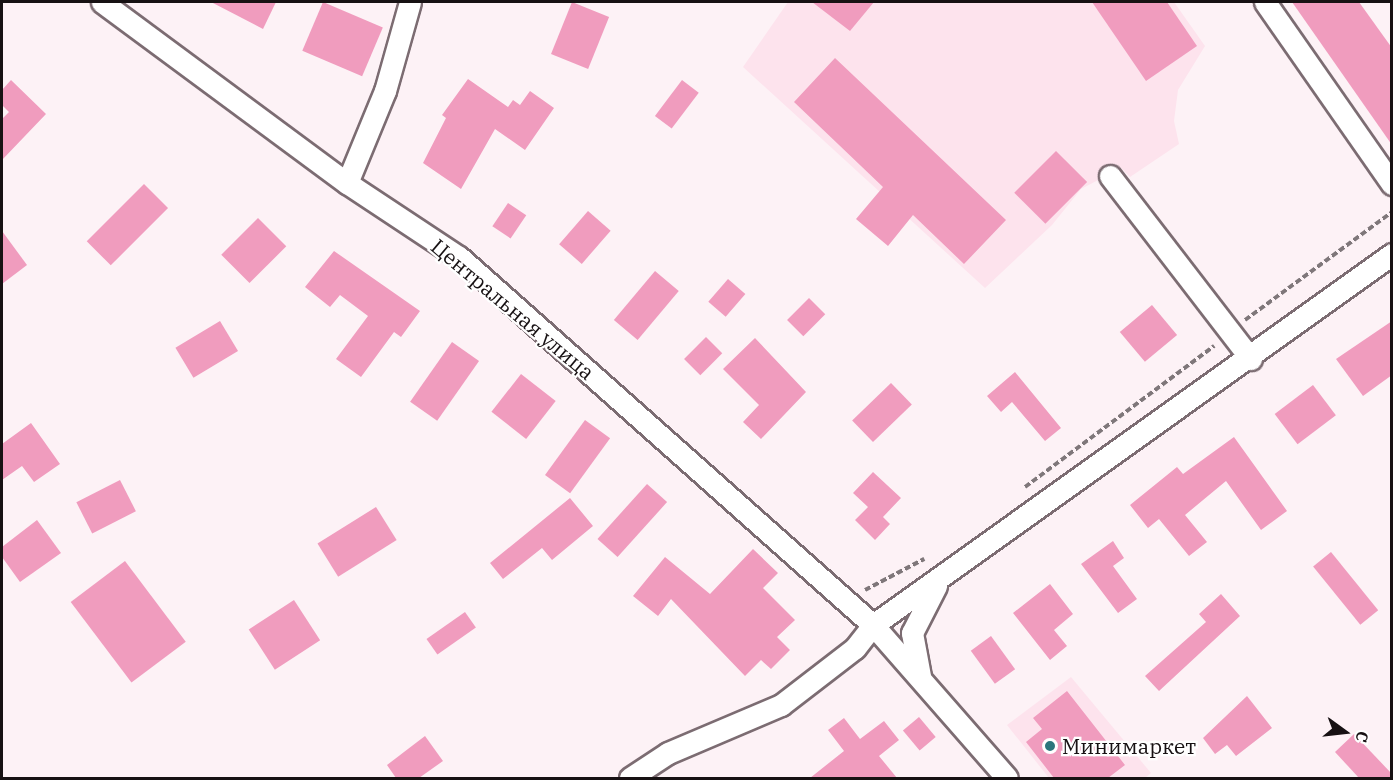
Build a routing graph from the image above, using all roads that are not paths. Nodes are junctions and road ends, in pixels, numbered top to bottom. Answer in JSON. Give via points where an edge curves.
{"nodes":[{"id":1,"x":102,"y":2,"type":"edge"},
{"id":2,"x":410,"y":2,"type":"edge"},
{"id":3,"x":1265,"y":2,"type":"edge"},
{"id":4,"x":1110,"y":176,"type":"dead end"},
{"id":5,"x":347,"y":183,"type":"junction"},
{"id":6,"x":1392,"y":184,"type":"edge"},
{"id":7,"x":1392,"y":254,"type":"edge"},
{"id":8,"x":1251,"y":359,"type":"junction"},
{"id":9,"x":943,"y":575,"type":"junction"},
{"id":10,"x":873,"y":625,"type":"junction"},
{"id":11,"x":923,"y":685,"type":"junction"},
{"id":12,"x":630,"y":778,"type":"edge"},
{"id":13,"x":1007,"y":778,"type":"edge"}],
"edges":[{"from":1,"to":5,"type":"street","name":"Центральная улица"},
{"from":2,"to":5,"type":"street","via":[[385,91]]},
{"from":3,"to":6,"type":"street"},
{"from":4,"to":8,"type":"street"},
{"from":5,"to":10,"type":"street","name":"Центральная улица","via":[[459,257]]},
{"from":7,"to":8,"type":"street"},
{"from":8,"to":9,"type":"street"},
{"from":9,"to":10,"type":"street"},
{"from":9,"to":11,"type":"street","via":[[920,609],[912,633],[911,650]]},
{"from":10,"to":11,"type":"street","name":"Центральная улица"},
{"from":10,"to":12,"type":"street","via":[[855,648],[781,705],[668,753]]},
{"from":11,"to":13,"type":"street","name":"Центральная улица"}]}
